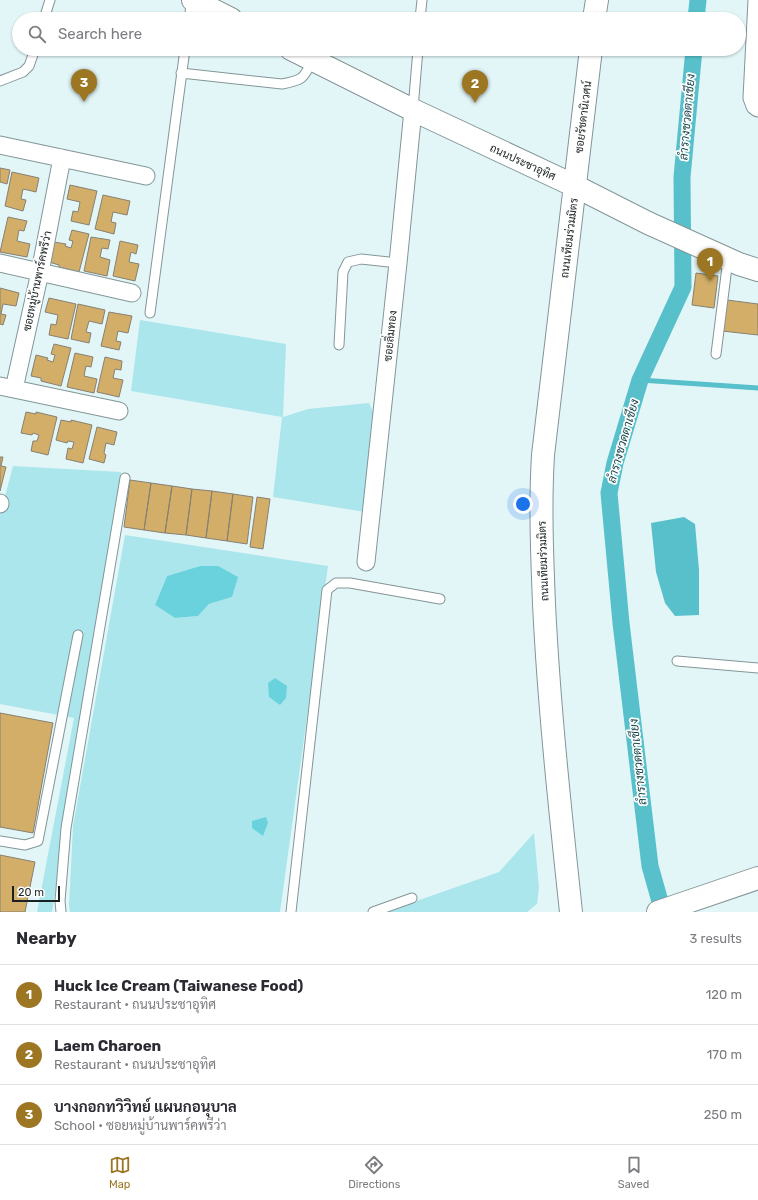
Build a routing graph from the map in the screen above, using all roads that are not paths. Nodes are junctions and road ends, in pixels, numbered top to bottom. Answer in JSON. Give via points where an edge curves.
{"nodes":[{"id":1,"x":50,"y":0,"type":"edge"},
{"id":2,"x":193,"y":0,"type":"edge"},
{"id":3,"x":422,"y":0,"type":"edge"},
{"id":4,"x":597,"y":0,"type":"edge"},
{"id":5,"x":757,"y":0,"type":"edge"},
{"id":6,"x":46,"y":12,"type":"edge"},
{"id":7,"x":190,"y":12,"type":"edge"},
{"id":8,"x":217,"y":12,"type":"edge"},
{"id":9,"x":421,"y":12,"type":"edge"},
{"id":10,"x":595,"y":12,"type":"edge"},
{"id":11,"x":33,"y":56,"type":"edge"},
{"id":12,"x":184,"y":56,"type":"edge"},
{"id":13,"x":305,"y":56,"type":"edge"},
{"id":14,"x":417,"y":56,"type":"edge"},
{"id":15,"x":590,"y":56,"type":"edge"},
{"id":16,"x":313,"y":60,"type":"junction"},
{"id":17,"x":181,"y":73,"type":"junction"},
{"id":18,"x":0,"y":81,"type":"edge"},
{"id":19,"x":758,"y":108,"type":"edge"},
{"id":20,"x":413,"y":110,"type":"junction"},
{"id":21,"x":0,"y":144,"type":"edge"},
{"id":22,"x":62,"y":158,"type":"junction"},
{"id":23,"x":146,"y":176,"type":"dead end"},
{"id":24,"x":575,"y":186,"type":"junction"},
{"id":25,"x":0,"y":263,"type":"edge"},
{"id":26,"x":398,"y":263,"type":"junction"},
{"id":27,"x":742,"y":264,"type":"edge"},
{"id":28,"x":40,"y":272,"type":"junction"},
{"id":29,"x":132,"y":293,"type":"dead end"},
{"id":30,"x":150,"y":313,"type":"dead end"},
{"id":31,"x":339,"y":345,"type":"dead end"},
{"id":32,"x":716,"y":354,"type":"dead end"},
{"id":33,"x":7,"y":388,"type":"edge"},
{"id":34,"x":120,"y":411,"type":"dead end"},
{"id":35,"x":125,"y":478,"type":"dead end"},
{"id":36,"x":366,"y":562,"type":"dead end"},
{"id":37,"x":440,"y":599,"type":"dead end"},
{"id":38,"x":78,"y":635,"type":"dead end"},
{"id":39,"x":677,"y":661,"type":"dead end"},
{"id":40,"x":758,"y":668,"type":"edge"},
{"id":41,"x":0,"y":841,"type":"edge"},
{"id":42,"x":758,"y":878,"type":"edge"},
{"id":43,"x":412,"y":898,"type":"dead end"},
{"id":44,"x":668,"y":909,"type":"edge"},
{"id":45,"x":61,"y":912,"type":"edge"},
{"id":46,"x":291,"y":912,"type":"edge"},
{"id":47,"x":373,"y":912,"type":"edge"},
{"id":48,"x":571,"y":912,"type":"edge"}],
"edges":[{"from":1,"to":6,"type":"lane"},
{"from":2,"to":7,"type":"lane"},
{"from":2,"to":8,"type":"street"},
{"from":3,"to":9,"type":"lane"},
{"from":4,"to":10,"type":"street"},
{"from":5,"to":19,"type":"street","via":[[752,98]]},
{"from":11,"to":18,"type":"lane","via":[[29,66],[23,72]]},
{"from":12,"to":17,"type":"lane"},
{"from":13,"to":16,"type":"street","name":"ถนนประชาอุทิศ"},
{"from":14,"to":20,"type":"lane"},
{"from":15,"to":24,"type":"street","name":"ซอยรัชดานิเวศน์"},
{"from":16,"to":17,"type":"lane","via":[[298,81],[282,84]]},
{"from":16,"to":20,"type":"street","name":"ถนนประชาอุทิศ"},
{"from":17,"to":30,"type":"lane"},
{"from":20,"to":24,"type":"street","name":"ถนนประชาอุทิศ"},
{"from":20,"to":26,"type":"street","name":"ซอยลิ่มทอง"},
{"from":21,"to":22,"type":"street"},
{"from":22,"to":23,"type":"street"},
{"from":22,"to":28,"type":"street","name":"ซอยหมู่บ้านพาร์คพรีว่า"},
{"from":24,"to":27,"type":"street","name":"ถนนประชาอุทิศ","via":[[648,223]]},
{"from":24,"to":48,"type":"street","name":"ถนนเทียมร่วมมิตร","via":[[543,455],[541,496],[550,713]]},
{"from":25,"to":28,"type":"street"},
{"from":26,"to":31,"type":"lane","via":[[361,259],[348,262],[343,272]]},
{"from":26,"to":36,"type":"street","name":"ซอยลิ่มทอง"},
{"from":27,"to":32,"type":"lane"},
{"from":28,"to":29,"type":"street"},
{"from":28,"to":33,"type":"street","name":"ซอยหมู่บ้านพาร์คพรีว่า"},
{"from":33,"to":34,"type":"street"},
{"from":35,"to":45,"type":"lane","via":[[66,828]]},
{"from":37,"to":46,"type":"lane","via":[[350,583],[336,583],[327,590]]},
{"from":38,"to":41,"type":"lane","via":[[38,841],[25,846]]},
{"from":39,"to":40,"type":"lane"},
{"from":42,"to":44,"type":"street"},
{"from":43,"to":47,"type":"lane"}]}
